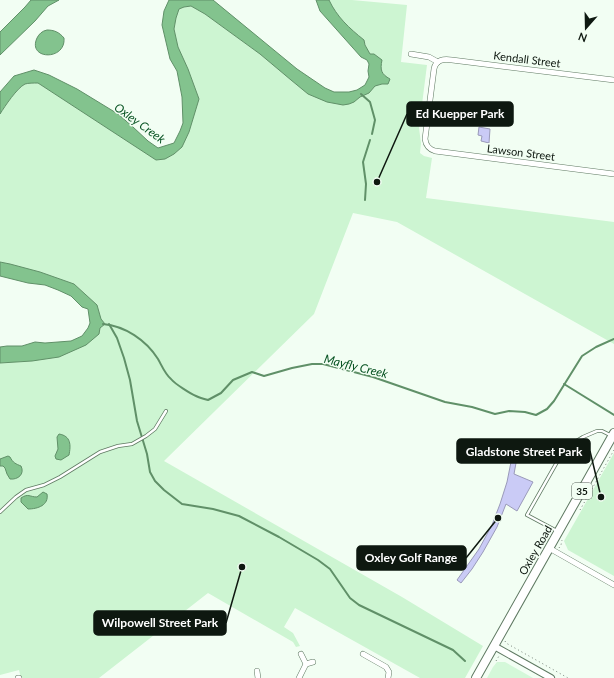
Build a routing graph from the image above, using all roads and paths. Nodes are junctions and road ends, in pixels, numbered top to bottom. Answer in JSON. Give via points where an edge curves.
{"nodes":[{"id":1,"x":411,"y":54,"type":"dead end"},
{"id":2,"x":438,"y":62,"type":"junction"},
{"id":3,"x":614,"y":80,"type":"edge"},
{"id":4,"x":614,"y":174,"type":"edge"},
{"id":5,"x":166,"y":411,"type":"dead end"},
{"id":6,"x":613,"y":435,"type":"edge"},
{"id":7,"x":614,"y":450,"type":"edge"},
{"id":8,"x":579,"y":510,"type":"dead end"},
{"id":9,"x":0,"y":512,"type":"edge"},
{"id":10,"x":561,"y":535,"type":"junction"},
{"id":11,"x":552,"y":550,"type":"junction"},
{"id":12,"x":614,"y":585,"type":"edge"},
{"id":13,"x":505,"y":641,"type":"dead end"},
{"id":14,"x":494,"y":646,"type":"junction"},
{"id":15,"x":301,"y":654,"type":"dead end"},
{"id":16,"x":363,"y":654,"type":"dead end"},
{"id":17,"x":313,"y":662,"type":"dead end"},
{"id":18,"x":306,"y":664,"type":"junction"},
{"id":19,"x":257,"y":671,"type":"dead end"},
{"id":20,"x":258,"y":678,"type":"edge"},
{"id":21,"x":299,"y":678,"type":"edge"},
{"id":22,"x":388,"y":678,"type":"edge"},
{"id":23,"x":476,"y":678,"type":"edge"},
{"id":24,"x":551,"y":678,"type":"edge"},
{"id":25,"x":568,"y":678,"type":"edge"}],
"edges":[{"from":1,"to":2,"type":"street","name":"Kendall Street","via":[[429,57]]},
{"from":2,"to":3,"type":"street","name":"Kendall Street","via":[[452,60]]},
{"from":2,"to":4,"type":"street","name":"Lawson Street","via":[[434,68],[425,135],[427,146],[431,150]]},
{"from":5,"to":9,"type":"lane","via":[[155,429],[146,436],[132,444],[100,452],[60,477],[26,490]]},
{"from":6,"to":10,"type":"main road","name":"Oxley Road","number":"35"},
{"from":6,"to":10,"type":"lane","via":[[597,431],[583,436],[565,448],[527,515]]},
{"from":7,"to":8,"type":"path"},
{"from":10,"to":11,"type":"main road","name":"Oxley Road","number":"35"},
{"from":10,"to":11,"type":"path","via":[[561,545]]},
{"from":11,"to":12,"type":"street"},
{"from":11,"to":14,"type":"main road","name":"Oxley Road","number":"35"},
{"from":13,"to":25,"type":"path"},
{"from":14,"to":23,"type":"main road","name":"Oxley Road","number":"35"},
{"from":14,"to":24,"type":"street"},
{"from":15,"to":18,"type":"street"},
{"from":16,"to":22,"type":"street","via":[[386,667],[389,672]]},
{"from":17,"to":18,"type":"street"},
{"from":18,"to":21,"type":"street"},
{"from":19,"to":20,"type":"street"}]}
